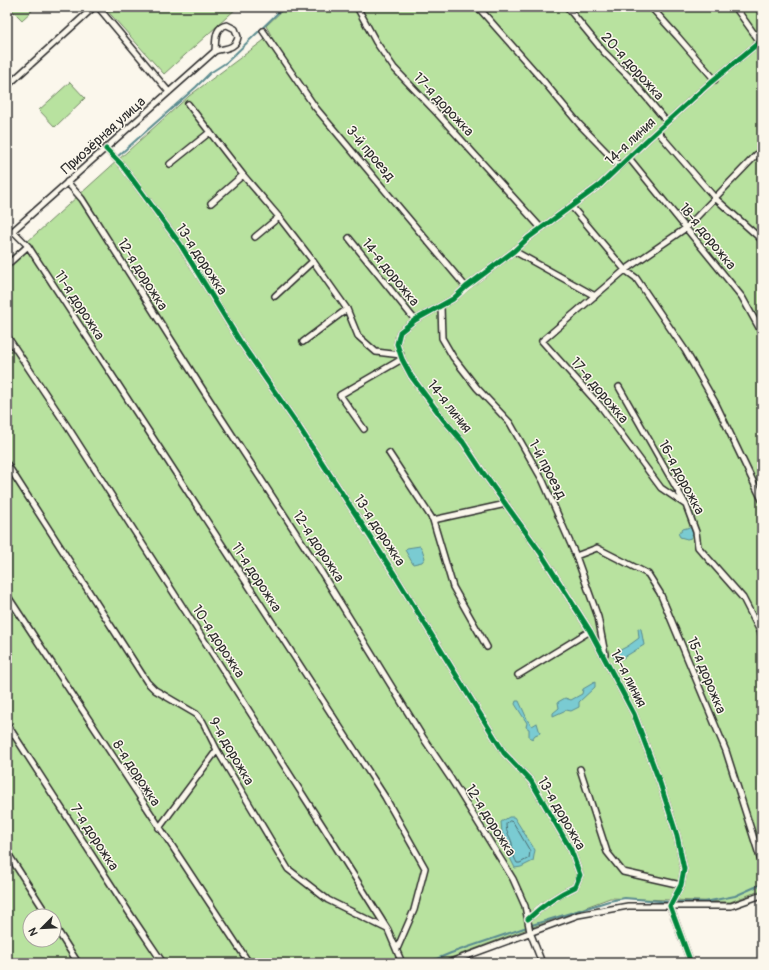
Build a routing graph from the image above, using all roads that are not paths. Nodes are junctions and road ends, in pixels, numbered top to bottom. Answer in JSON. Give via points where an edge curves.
{"nodes":[{"id":1,"x":94,"y":7,"type":"edge"},
{"id":2,"x":98,"y":7,"type":"edge"},
{"id":3,"x":357,"y":7,"type":"edge"},
{"id":4,"x":478,"y":7,"type":"edge"},
{"id":5,"x":567,"y":7,"type":"edge"},
{"id":6,"x":651,"y":7,"type":"edge"},
{"id":7,"x":735,"y":7,"type":"edge"},
{"id":8,"x":263,"y":31,"type":"dead end"},
{"id":9,"x":761,"y":41,"type":"edge"},
{"id":10,"x":214,"y":51,"type":"junction"},
{"id":11,"x":714,"y":80,"type":"junction"},
{"id":12,"x":7,"y":86,"type":"edge"},
{"id":13,"x":169,"y":92,"type":"junction"},
{"id":14,"x":188,"y":104,"type":"dead end"},
{"id":15,"x":667,"y":122,"type":"junction"},
{"id":16,"x":657,"y":131,"type":"junction"},
{"id":17,"x":210,"y":132,"type":"junction"},
{"id":18,"x":106,"y":149,"type":"junction"},
{"id":19,"x":762,"y":149,"type":"edge"},
{"id":20,"x":629,"y":158,"type":"junction"},
{"id":21,"x":170,"y":164,"type":"dead end"},
{"id":22,"x":620,"y":166,"type":"junction"},
{"id":23,"x":243,"y":175,"type":"junction"},
{"id":24,"x":67,"y":182,"type":"junction"},
{"id":25,"x":715,"y":198,"type":"junction"},
{"id":26,"x":210,"y":203,"type":"dead end"},
{"id":27,"x":572,"y":207,"type":"junction"},
{"id":28,"x":280,"y":217,"type":"junction"},
{"id":29,"x":541,"y":228,"type":"junction"},
{"id":30,"x":686,"y":228,"type":"junction"},
{"id":31,"x":13,"y":231,"type":"junction"},
{"id":32,"x":7,"y":236,"type":"edge"},
{"id":33,"x":255,"y":237,"type":"dead end"},
{"id":34,"x":349,"y":238,"type":"dead end"},
{"id":35,"x":762,"y":240,"type":"edge"},
{"id":36,"x":28,"y":246,"type":"junction"},
{"id":37,"x":514,"y":251,"type":"junction"},
{"id":38,"x":313,"y":261,"type":"junction"},
{"id":39,"x":7,"y":265,"type":"edge"},
{"id":40,"x":625,"y":270,"type":"junction"},
{"id":41,"x":466,"y":287,"type":"junction"},
{"id":42,"x":275,"y":296,"type":"dead end"},
{"id":43,"x":595,"y":296,"type":"junction"},
{"id":44,"x":441,"y":306,"type":"junction"},
{"id":45,"x":347,"y":309,"type":"junction"},
{"id":46,"x":415,"y":320,"type":"junction"},
{"id":47,"x":762,"y":333,"type":"edge"},
{"id":48,"x":7,"y":336,"type":"edge"},
{"id":49,"x":303,"y":342,"type":"dead end"},
{"id":50,"x":401,"y":357,"type":"junction"},
{"id":51,"x":619,"y":387,"type":"dead end"},
{"id":52,"x":364,"y":430,"type":"dead end"},
{"id":53,"x":389,"y":453,"type":"dead end"},
{"id":54,"x":7,"y":464,"type":"edge"},
{"id":55,"x":762,"y":500,"type":"edge"},
{"id":56,"x":506,"y":504,"type":"junction"},
{"id":57,"x":686,"y":505,"type":"junction"},
{"id":58,"x":433,"y":520,"type":"junction"},
{"id":59,"x":576,"y":556,"type":"junction"},
{"id":60,"x":7,"y":595,"type":"edge"},
{"id":61,"x":590,"y":631,"type":"junction"},
{"id":62,"x":762,"y":635,"type":"edge"},
{"id":63,"x":487,"y":647,"type":"dead end"},
{"id":64,"x":607,"y":661,"type":"junction"},
{"id":65,"x":518,"y":675,"type":"dead end"},
{"id":66,"x":7,"y":724,"type":"edge"},
{"id":67,"x":217,"y":750,"type":"junction"},
{"id":68,"x":580,"y":769,"type":"dead end"},
{"id":69,"x":159,"y":828,"type":"junction"},
{"id":70,"x":7,"y":852,"type":"edge"},
{"id":71,"x":762,"y":864,"type":"edge"},
{"id":72,"x":681,"y":885,"type":"junction"},
{"id":73,"x":762,"y":895,"type":"edge"},
{"id":74,"x":670,"y":906,"type":"junction"},
{"id":75,"x":43,"y":908,"type":"edge"},
{"id":76,"x":528,"y":919,"type":"junction"},
{"id":77,"x":388,"y":930,"type":"junction"},
{"id":78,"x":530,"y":932,"type":"junction"},
{"id":79,"x":62,"y":938,"type":"edge"},
{"id":80,"x":397,"y":949,"type":"junction"},
{"id":81,"x":78,"y":963,"type":"edge"},
{"id":82,"x":163,"y":963,"type":"edge"},
{"id":83,"x":249,"y":963,"type":"edge"},
{"id":84,"x":402,"y":963,"type":"edge"},
{"id":85,"x":448,"y":963,"type":"edge"},
{"id":86,"x":542,"y":963,"type":"edge"},
{"id":87,"x":691,"y":963,"type":"edge"}],
"edges":[{"from":1,"to":12,"type":"street"},
{"from":2,"to":13,"type":"street"},
{"from":3,"to":29,"type":"street","name":"17-я дорожка","via":[[394,68]]},
{"from":4,"to":22,"type":"street","via":[[580,125]]},
{"from":5,"to":15,"type":"street","name":"20-я дорожка"},
{"from":6,"to":11,"type":"street"},
{"from":7,"to":9,"type":"street"},
{"from":8,"to":41,"type":"street","name":"3-й проезд","via":[[316,107]]},
{"from":9,"to":11,"type":"street","name":"14-я линия"},
{"from":10,"to":10,"type":"street","via":[[235,45],[238,37],[235,29],[227,25],[219,28],[216,32]]},
{"from":10,"to":13,"type":"street","name":"Приозёрная улица"},
{"from":11,"to":15,"type":"street","name":"14-я линия"},
{"from":13,"to":18,"type":"street","name":"Приозёрная улица"},
{"from":14,"to":17,"type":"street"},
{"from":15,"to":16,"type":"street","name":"14-я линия"},
{"from":16,"to":20,"type":"street","name":"14-я линия"},
{"from":16,"to":25,"type":"street"},
{"from":17,"to":21,"type":"street"},
{"from":17,"to":23,"type":"street"},
{"from":18,"to":24,"type":"street","name":"Приозёрная улица"},
{"from":18,"to":76,"type":"street","name":"13-я дорожка","via":[[119,162],[180,244],[241,343],[299,426],[393,572],[504,753],[531,781],[571,850],[580,875],[575,887],[559,894]]},
{"from":19,"to":25,"type":"street","name":"17-я дорожка"},
{"from":20,"to":22,"type":"street","name":"14-я линия"},
{"from":20,"to":30,"type":"street","name":"18-я дорожка"},
{"from":22,"to":27,"type":"street","name":"14-я линия","via":[[600,186]]},
{"from":23,"to":26,"type":"street"},
{"from":23,"to":28,"type":"street"},
{"from":24,"to":31,"type":"street","name":"Приозёрная улица"},
{"from":24,"to":76,"type":"street","name":"12-я дорожка","via":[[82,198],[513,878]]},
{"from":25,"to":30,"type":"street","name":"17-я дорожка"},
{"from":25,"to":35,"type":"street"},
{"from":27,"to":29,"type":"street","name":"14-я линия"},
{"from":27,"to":40,"type":"street"},
{"from":28,"to":33,"type":"street"},
{"from":28,"to":38,"type":"street"},
{"from":29,"to":37,"type":"street","name":"14-я линия"},
{"from":30,"to":40,"type":"street","name":"17-я дорожка"},
{"from":30,"to":47,"type":"street","name":"18-я дорожка","via":[[742,297]]},
{"from":31,"to":32,"type":"street","name":"Приозёрная улица"},
{"from":31,"to":36,"type":"street","name":"11-я дорожка"},
{"from":34,"to":46,"type":"street","name":"14-я дорожка"},
{"from":36,"to":39,"type":"street"},
{"from":36,"to":80,"type":"street","name":"11-я дорожка","via":[[385,797],[425,868],[414,910]]},
{"from":37,"to":41,"type":"street","name":"14-я линия"},
{"from":37,"to":43,"type":"street"},
{"from":38,"to":42,"type":"street"},
{"from":38,"to":45,"type":"street"},
{"from":40,"to":43,"type":"street","name":"17-я дорожка"},
{"from":40,"to":55,"type":"street","via":[[636,278],[685,350],[716,404]]},
{"from":41,"to":44,"type":"street","name":"14-я линия"},
{"from":43,"to":57,"type":"street","name":"17-я дорожка","via":[[542,341],[602,408],[661,488]]},
{"from":44,"to":46,"type":"street","name":"14-я линия"},
{"from":44,"to":59,"type":"street","name":"1-й проезд","via":[[442,338],[453,358],[477,388],[510,423],[543,481]]},
{"from":45,"to":49,"type":"street"},
{"from":45,"to":50,"type":"street","via":[[358,336],[376,352]]},
{"from":46,"to":50,"type":"street","name":"14-я линия","via":[[400,332],[397,344]]},
{"from":48,"to":77,"type":"street","name":"10-я дорожка"},
{"from":50,"to":52,"type":"street","via":[[340,395]]},
{"from":50,"to":56,"type":"street","name":"14-я линия","via":[[411,376],[463,442]]},
{"from":51,"to":57,"type":"street","name":"16-я дорожка"},
{"from":53,"to":58,"type":"street"},
{"from":54,"to":67,"type":"street","name":"9-я дорожка","via":[[147,682],[155,690],[196,714],[203,722]]},
{"from":56,"to":58,"type":"street"},
{"from":56,"to":61,"type":"street","name":"14-я линия"},
{"from":57,"to":62,"type":"street","name":"16-я дорожка","via":[[696,532],[698,547],[743,598]]},
{"from":58,"to":63,"type":"street","via":[[452,587]]},
{"from":59,"to":64,"type":"street","name":"1-й проезд","via":[[598,617]]},
{"from":59,"to":71,"type":"street","name":"15-я дорожка","via":[[597,548],[648,574],[660,593],[726,751]]},
{"from":60,"to":69,"type":"street","name":"8-я дорожка"},
{"from":61,"to":64,"type":"street","name":"14-я линия"},
{"from":61,"to":65,"type":"street"},
{"from":64,"to":72,"type":"street","name":"14-я линия","via":[[634,714],[660,783],[677,836],[684,869]]},
{"from":66,"to":82,"type":"street","name":"7-я дорожка"},
{"from":67,"to":69,"type":"street"},
{"from":67,"to":77,"type":"street","name":"9-я дорожка","via":[[288,869],[328,900]]},
{"from":68,"to":72,"type":"street","via":[[607,852],[623,872]]},
{"from":69,"to":83,"type":"street","name":"8-я дорожка"},
{"from":70,"to":75,"type":"street"},
{"from":72,"to":74,"type":"street","name":"14-я линия"},
{"from":73,"to":74,"type":"street","via":[[731,906]]},
{"from":74,"to":78,"type":"street","via":[[628,906],[586,914]]},
{"from":74,"to":87,"type":"street"},
{"from":76,"to":78,"type":"street","name":"12-я дорожка"},
{"from":77,"to":80,"type":"street","name":"10-я дорожка"},
{"from":78,"to":85,"type":"street"},
{"from":78,"to":86,"type":"street","name":"12-я дорожка"},
{"from":79,"to":81,"type":"street"},
{"from":80,"to":84,"type":"street","name":"10-я дорожка"}]}
